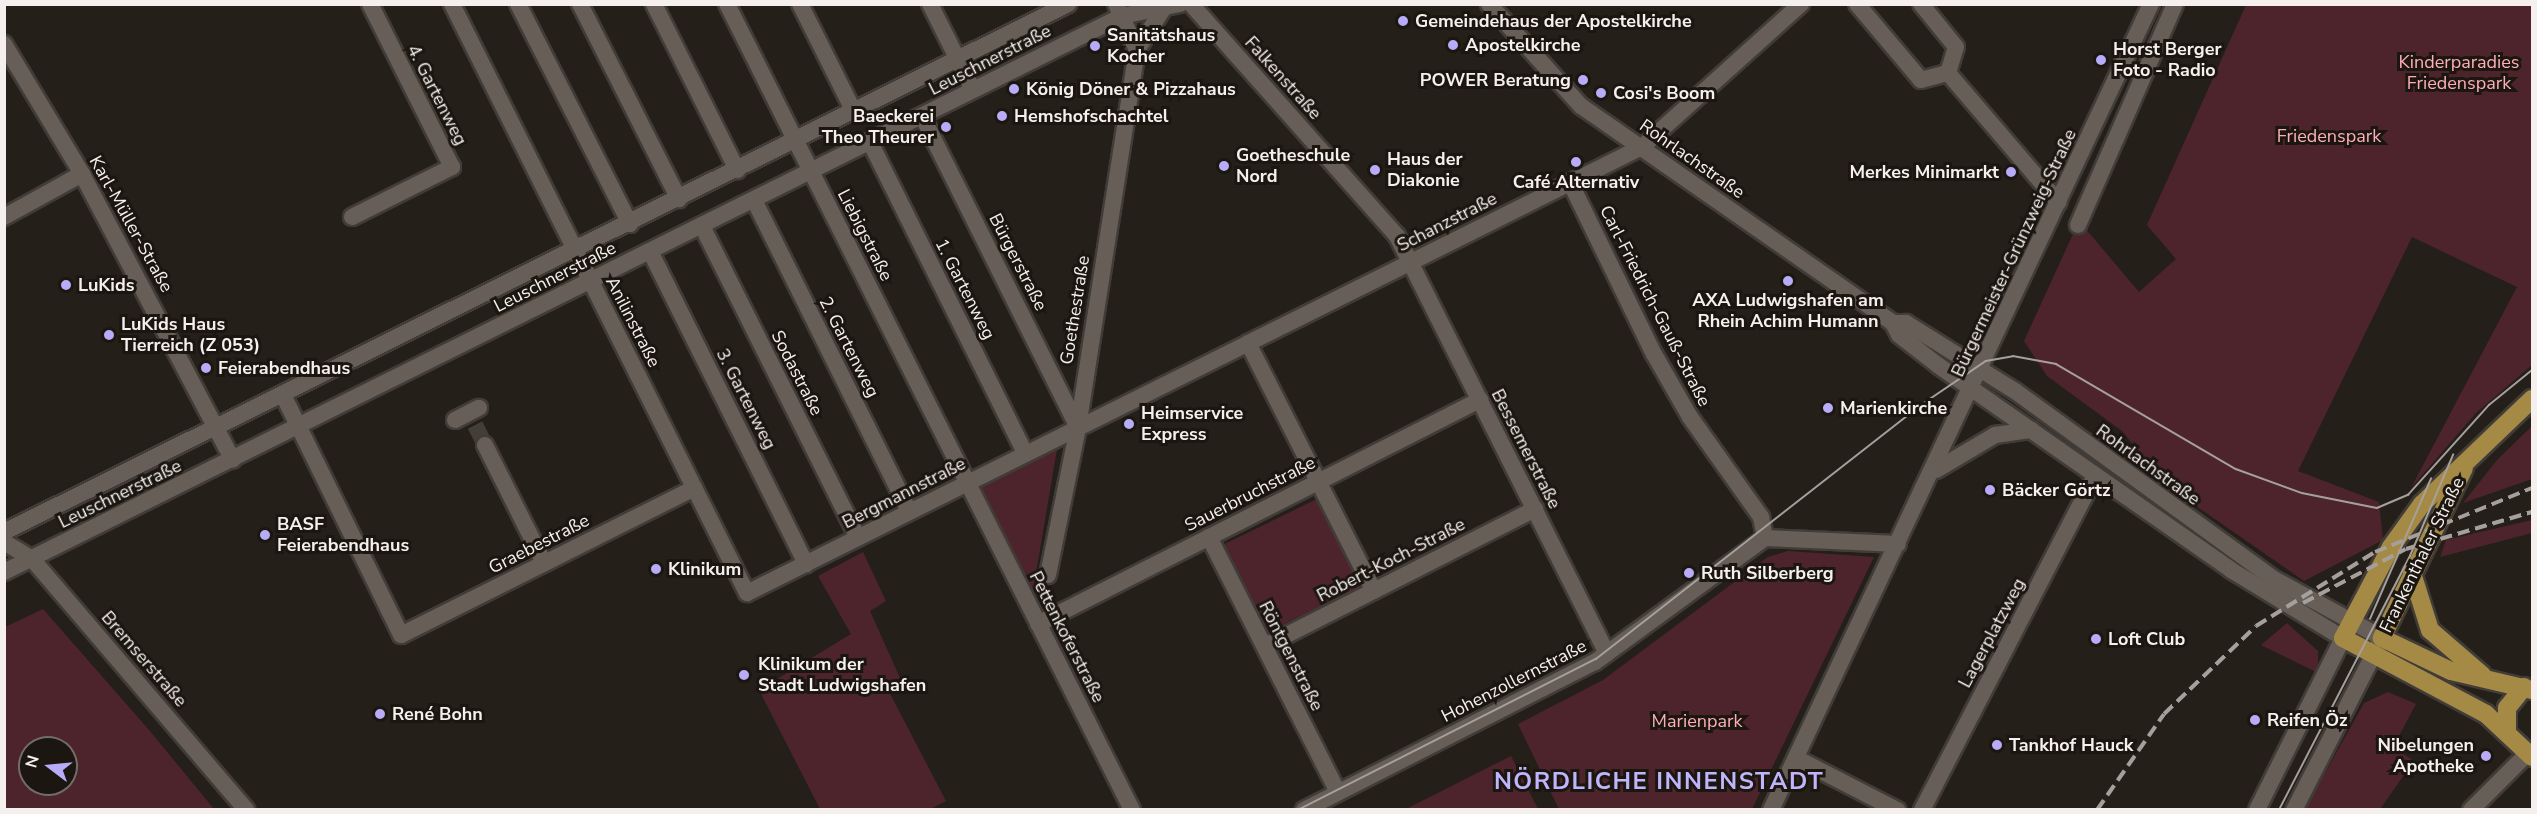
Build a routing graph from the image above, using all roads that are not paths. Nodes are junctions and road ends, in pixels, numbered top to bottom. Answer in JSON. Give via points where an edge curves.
{"nodes":[{"id":1,"x":370,"y":4,"type":"edge"},
{"id":2,"x":452,"y":4,"type":"edge"},
{"id":3,"x":518,"y":4,"type":"edge"},
{"id":4,"x":580,"y":4,"type":"edge"},
{"id":5,"x":654,"y":4,"type":"edge"},
{"id":6,"x":727,"y":4,"type":"edge"},
{"id":7,"x":800,"y":4,"type":"edge"},
{"id":8,"x":930,"y":4,"type":"edge"},
{"id":9,"x":1068,"y":4,"type":"edge"},
{"id":10,"x":1180,"y":4,"type":"edge"},
{"id":11,"x":1191,"y":4,"type":"edge"},
{"id":12,"x":1489,"y":4,"type":"edge"},
{"id":13,"x":1801,"y":4,"type":"edge"},
{"id":14,"x":1857,"y":4,"type":"edge"},
{"id":15,"x":1921,"y":4,"type":"edge"},
{"id":16,"x":2151,"y":4,"type":"edge"},
{"id":17,"x":2175,"y":4,"type":"edge"},
{"id":18,"x":1163,"y":9,"type":"junction"},
{"id":19,"x":1119,"y":10,"type":"edge"},
{"id":20,"x":4,"y":44,"type":"edge"},
{"id":21,"x":1137,"y":50,"type":"junction"},
{"id":22,"x":2126,"y":59,"type":"junction"},
{"id":23,"x":957,"y":60,"type":"junction"},
{"id":24,"x":2146,"y":68,"type":"junction"},
{"id":25,"x":1948,"y":73,"type":"junction"},
{"id":26,"x":2114,"y":84,"type":"junction"},
{"id":27,"x":973,"y":90,"type":"junction"},
{"id":28,"x":2135,"y":93,"type":"junction"},
{"id":29,"x":854,"y":112,"type":"junction"},
{"id":30,"x":922,"y":116,"type":"junction"},
{"id":31,"x":796,"y":141,"type":"junction"},
{"id":32,"x":870,"y":142,"type":"junction"},
{"id":33,"x":1642,"y":147,"type":"junction"},
{"id":34,"x":737,"y":170,"type":"junction"},
{"id":35,"x":811,"y":171,"type":"junction"},
{"id":36,"x":82,"y":174,"type":"junction"},
{"id":37,"x":1570,"y":182,"type":"junction"},
{"id":38,"x":679,"y":199,"type":"junction"},
{"id":39,"x":754,"y":200,"type":"junction"},
{"id":40,"x":2058,"y":202,"type":"junction"},
{"id":41,"x":4,"y":217,"type":"edge"},
{"id":42,"x":352,"y":217,"type":"dead end"},
{"id":43,"x":630,"y":224,"type":"junction"},
{"id":44,"x":2078,"y":225,"type":"dead end"},
{"id":45,"x":702,"y":226,"type":"junction"},
{"id":46,"x":575,"y":251,"type":"junction"},
{"id":47,"x":650,"y":251,"type":"junction"},
{"id":48,"x":1410,"y":263,"type":"junction"},
{"id":49,"x":591,"y":281,"type":"junction"},
{"id":50,"x":1893,"y":323,"type":"junction"},
{"id":51,"x":1248,"y":343,"type":"junction"},
{"id":52,"x":1979,"y":373,"type":"junction"},
{"id":53,"x":1972,"y":389,"type":"junction"},
{"id":54,"x":284,"y":397,"type":"junction"},
{"id":55,"x":2532,"y":399,"type":"edge"},
{"id":56,"x":1480,"y":400,"type":"junction"},
{"id":57,"x":298,"y":427,"type":"junction"},
{"id":58,"x":1078,"y":427,"type":"junction"},
{"id":59,"x":218,"y":430,"type":"junction"},
{"id":60,"x":2032,"y":430,"type":"junction"},
{"id":61,"x":485,"y":445,"type":"tunnel mouth"},
{"id":62,"x":1026,"y":453,"type":"junction"},
{"id":63,"x":233,"y":460,"type":"junction"},
{"id":64,"x":2464,"y":468,"type":"junction"},
{"id":65,"x":1932,"y":472,"type":"junction"},
{"id":66,"x":2096,"y":475,"type":"junction"},
{"id":67,"x":1319,"y":481,"type":"junction"},
{"id":68,"x":967,"y":483,"type":"junction"},
{"id":69,"x":694,"y":488,"type":"junction"},
{"id":70,"x":1535,"y":509,"type":"junction"},
{"id":71,"x":909,"y":511,"type":"junction"},
{"id":72,"x":4,"y":532,"type":"edge"},
{"id":73,"x":858,"y":537,"type":"junction"},
{"id":74,"x":1209,"y":537,"type":"junction"},
{"id":75,"x":1765,"y":537,"type":"junction"},
{"id":76,"x":4,"y":542,"type":"edge"},
{"id":77,"x":1898,"y":544,"type":"junction"},
{"id":78,"x":32,"y":559,"type":"junction"},
{"id":79,"x":544,"y":563,"type":"junction"},
{"id":80,"x":806,"y":564,"type":"junction"},
{"id":81,"x":4,"y":572,"type":"edge"},
{"id":82,"x":2412,"y":573,"type":"junction"},
{"id":83,"x":1048,"y":575,"type":"dead end"},
{"id":84,"x":1374,"y":591,"type":"junction"},
{"id":85,"x":747,"y":594,"type":"joint"},
{"id":86,"x":2351,"y":621,"type":"junction"},
{"id":87,"x":1038,"y":624,"type":"junction"},
{"id":88,"x":2343,"y":638,"type":"junction"},
{"id":89,"x":2382,"y":638,"type":"junction"},
{"id":90,"x":1265,"y":646,"type":"junction"},
{"id":91,"x":1607,"y":654,"type":"junction"},
{"id":92,"x":2374,"y":655,"type":"junction"},
{"id":93,"x":2488,"y":679,"type":"junction"},
{"id":94,"x":2528,"y":688,"type":"edge"},
{"id":95,"x":2507,"y":729,"type":"junction"},
{"id":96,"x":2531,"y":754,"type":"edge"},
{"id":97,"x":1796,"y":758,"type":"junction"},
{"id":98,"x":1338,"y":792,"type":"junction"},
{"id":99,"x":246,"y":810,"type":"edge"},
{"id":100,"x":1132,"y":810,"type":"edge"},
{"id":101,"x":1304,"y":810,"type":"edge"},
{"id":102,"x":1771,"y":810,"type":"edge"},
{"id":103,"x":1897,"y":810,"type":"edge"},
{"id":104,"x":1922,"y":810,"type":"edge"},
{"id":105,"x":2257,"y":810,"type":"edge"},
{"id":106,"x":2295,"y":810,"type":"edge"},
{"id":107,"x":2471,"y":810,"type":"edge"}],
"edges":[{"from":1,"to":42,"type":"street","name":"4. Gartenweg","via":[[452,167]]},
{"from":2,"to":46,"type":"street","name":"Anilinstraße"},
{"from":3,"to":43,"type":"street"},
{"from":4,"to":38,"type":"street"},
{"from":5,"to":34,"type":"street"},
{"from":6,"to":31,"type":"street","name":"Liebigstraße"},
{"from":7,"to":29,"type":"street"},
{"from":8,"to":23,"type":"street"},
{"from":9,"to":23,"type":"street","name":"Leuschnerstraße"},
{"from":10,"to":18,"type":"street","name":"Leuschnerstraße"},
{"from":11,"to":48,"type":"street","name":"Falkenstraße","via":[[1397,236]]},
{"from":12,"to":33,"type":"street","name":"Rohrlachstraße","via":[[1581,106]]},
{"from":13,"to":33,"type":"street","name":"Schanzstraße"},
{"from":14,"to":25,"type":"street","via":[[1921,80]]},
{"from":15,"to":25,"type":"street","via":[[1956,47]]},
{"from":16,"to":22,"type":"street","name":"Bürgermeister-Grünzweig-Straße"},
{"from":17,"to":24,"type":"street"},
{"from":18,"to":19,"type":"street","name":"Leuschnerstraße"},
{"from":18,"to":21,"type":"street","name":"Goethestraße"},
{"from":19,"to":21,"type":"street"},
{"from":19,"to":27,"type":"street","name":"Leuschnerstraße"},
{"from":20,"to":36,"type":"street","name":"Karl-Müller-Straße"},
{"from":21,"to":58,"type":"street","name":"Goethestraße"},
{"from":22,"to":24,"type":"street"},
{"from":22,"to":26,"type":"street","name":"Bürgermeister-Grünzweig-Straße"},
{"from":23,"to":27,"type":"street"},
{"from":23,"to":29,"type":"street","name":"Leuschnerstraße"},
{"from":24,"to":28,"type":"street"},
{"from":25,"to":40,"type":"street"},
{"from":26,"to":28,"type":"street"},
{"from":26,"to":40,"type":"street","name":"Bürgermeister-Grünzweig-Straße"},
{"from":27,"to":30,"type":"street","name":"Leuschnerstraße"},
{"from":28,"to":44,"type":"street"},
{"from":29,"to":31,"type":"street","name":"Leuschnerstraße"},
{"from":30,"to":32,"type":"street","name":"Leuschnerstraße"},
{"from":30,"to":58,"type":"street","name":"Bürgerstraße"},
{"from":31,"to":34,"type":"street","name":"Leuschnerstraße"},
{"from":31,"to":35,"type":"street","name":"Liebigstraße"},
{"from":32,"to":35,"type":"street","name":"Leuschnerstraße"},
{"from":32,"to":62,"type":"street","name":"1. Gartenweg"},
{"from":33,"to":37,"type":"street","name":"Schanzstraße"},
{"from":33,"to":50,"type":"street","name":"Rohrlachstraße"},
{"from":34,"to":38,"type":"street","name":"Leuschnerstraße"},
{"from":35,"to":39,"type":"street","name":"Leuschnerstraße"},
{"from":35,"to":68,"type":"street","name":"Liebigstraße"},
{"from":36,"to":41,"type":"street"},
{"from":36,"to":59,"type":"street","name":"Karl-Müller-Straße"},
{"from":37,"to":48,"type":"street","name":"Schanzstraße"},
{"from":37,"to":75,"type":"street","name":"Carl-Friedrich-Gauß-Straße","via":[[1654,354],[1690,417],[1761,517]]},
{"from":38,"to":43,"type":"street","name":"Leuschnerstraße"},
{"from":39,"to":45,"type":"street","name":"Leuschnerstraße"},
{"from":39,"to":71,"type":"street","name":"2. Gartenweg"},
{"from":40,"to":52,"type":"street","name":"Bürgermeister-Grünzweig-Straße"},
{"from":43,"to":46,"type":"street","name":"Leuschnerstraße"},
{"from":45,"to":47,"type":"street","name":"Leuschnerstraße"},
{"from":45,"to":73,"type":"street","name":"Sodastraße"},
{"from":46,"to":49,"type":"street","name":"Anilinstraße"},
{"from":46,"to":54,"type":"street","name":"Leuschnerstraße"},
{"from":47,"to":49,"type":"street","name":"Leuschnerstraße"},
{"from":47,"to":80,"type":"street","name":"3. Gartenweg"},
{"from":48,"to":51,"type":"street","name":"Schanzstraße"},
{"from":48,"to":56,"type":"street","name":"Bessemerstraße"},
{"from":49,"to":57,"type":"street","name":"Leuschnerstraße"},
{"from":49,"to":69,"type":"street","name":"Anilinstraße"},
{"from":50,"to":52,"type":"street","name":"Rohrlachstraße","via":[[1906,323]]},
{"from":50,"to":53,"type":"street","name":"Rohrlachstraße","via":[[1899,335]]},
{"from":51,"to":58,"type":"street","name":"Schanzstraße"},
{"from":51,"to":67,"type":"street"},
{"from":52,"to":53,"type":"street","name":"Bürgermeister-Grünzweig-Straße"},
{"from":52,"to":86,"type":"street","name":"Rohrlachstraße","via":[[2021,395],[2274,579]]},
{"from":53,"to":60,"type":"street","name":"Rohrlachstraße"},
{"from":53,"to":65,"type":"street","name":"Bürgermeister-Grünzweig-Straße"},
{"from":54,"to":57,"type":"street"},
{"from":54,"to":59,"type":"street","name":"Leuschnerstraße"},
{"from":55,"to":64,"type":"main road"},
{"from":56,"to":67,"type":"street","name":"Sauerbruchstraße"},
{"from":56,"to":70,"type":"street","name":"Bessemerstraße"},
{"from":57,"to":63,"type":"street","name":"Leuschnerstraße"},
{"from":57,"to":79,"type":"street","name":"Graebestraße","via":[[401,635]]},
{"from":58,"to":62,"type":"street","name":"Bergmannstraße"},
{"from":58,"to":83,"type":"street","name":"Goethestraße"},
{"from":59,"to":63,"type":"street","name":"Karl-Müller-Straße"},
{"from":59,"to":72,"type":"street","name":"Leuschnerstraße"},
{"from":60,"to":65,"type":"street","via":[[1995,435]]},
{"from":60,"to":66,"type":"street","name":"Rohrlachstraße"},
{"from":61,"to":79,"type":"street"},
{"from":62,"to":68,"type":"street","name":"Bergmannstraße"},
{"from":63,"to":78,"type":"street","name":"Leuschnerstraße"},
{"from":64,"to":82,"type":"main road","name":"Frankenthaler Straße"},
{"from":64,"to":86,"type":"main road","name":"Frankenthaler Straße","via":[[2436,488],[2396,539]]},
{"from":65,"to":77,"type":"street","name":"Bürgermeister-Grünzweig-Straße"},
{"from":66,"to":88,"type":"street","name":"Rohrlachstraße","via":[[2274,599]]},
{"from":66,"to":104,"type":"street","name":"Lagerplatzweg"},
{"from":67,"to":74,"type":"street","name":"Sauerbruchstraße"},
{"from":67,"to":84,"type":"street"},
{"from":68,"to":71,"type":"street","name":"Bergmannstraße"},
{"from":68,"to":87,"type":"street","name":"Pettenkoferstraße"},
{"from":69,"to":79,"type":"street","name":"Graebestraße"},
{"from":69,"to":85,"type":"street","name":"Anilinstraße"},
{"from":70,"to":84,"type":"street","name":"Robert-Koch-Straße"},
{"from":70,"to":91,"type":"street","name":"Bessemerstraße"},
{"from":71,"to":73,"type":"street","name":"Bergmannstraße"},
{"from":73,"to":80,"type":"street","name":"Bergmannstraße"},
{"from":74,"to":87,"type":"street","name":"Sauerbruchstraße"},
{"from":74,"to":90,"type":"street","name":"Röntgenstraße"},
{"from":75,"to":77,"type":"street"},
{"from":75,"to":91,"type":"street","name":"Hohenzollernstraße"},
{"from":76,"to":78,"type":"street","name":"Bremserstraße"},
{"from":77,"to":97,"type":"street","name":"Bürgermeister-Grünzweig-Straße"},
{"from":78,"to":81,"type":"street","name":"Leuschnerstraße"},
{"from":78,"to":99,"type":"street","name":"Bremserstraße"},
{"from":80,"to":85,"type":"street","name":"Bergmannstraße"},
{"from":82,"to":89,"type":"main road","name":"Frankenthaler Straße"},
{"from":82,"to":93,"type":"main road","via":[[2430,630]]},
{"from":84,"to":90,"type":"street","name":"Robert-Koch-Straße"},
{"from":86,"to":88,"type":"main road","name":"Frankenthaler Straße"},
{"from":86,"to":89,"type":"street","name":"Rohrlachstraße"},
{"from":87,"to":100,"type":"street","name":"Pettenkoferstraße"},
{"from":88,"to":92,"type":"main road"},
{"from":88,"to":105,"type":"street","name":"Frankenthaler Straße"},
{"from":89,"to":92,"type":"street","name":"Frankenthaler Straße"},
{"from":89,"to":93,"type":"main road","via":[[2431,664]]},
{"from":90,"to":98,"type":"street","name":"Röntgenstraße"},
{"from":91,"to":98,"type":"street","name":"Hohenzollernstraße"},
{"from":92,"to":95,"type":"main road"},
{"from":92,"to":106,"type":"street","name":"Frankenthaler Straße"},
{"from":93,"to":94,"type":"main road"},
{"from":94,"to":95,"type":"main road","via":[[2507,708]]},
{"from":95,"to":96,"type":"main road"},
{"from":96,"to":107,"type":"street"},
{"from":97,"to":102,"type":"street","name":"Bürgermeister-Grünzweig-Straße"},
{"from":97,"to":103,"type":"street"},
{"from":98,"to":101,"type":"street","name":"Hohenzollernstraße"}]}
